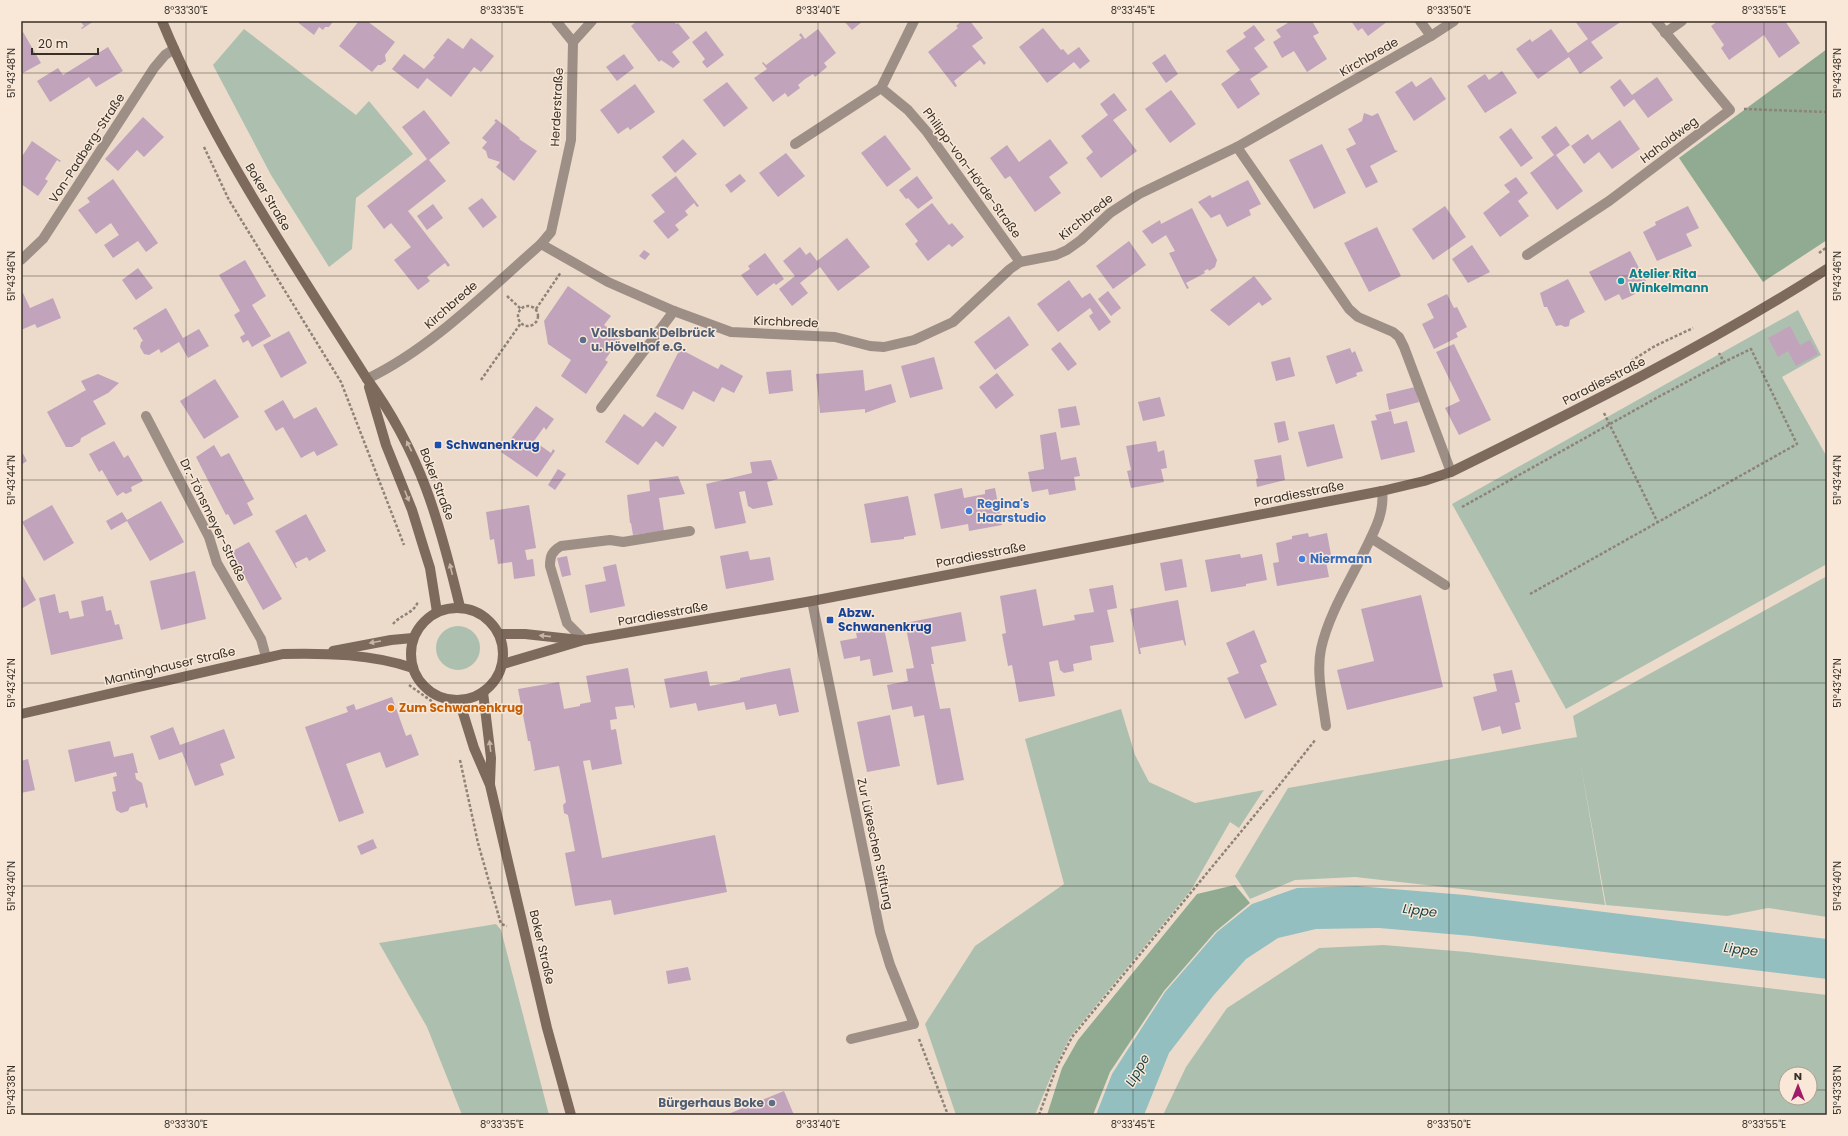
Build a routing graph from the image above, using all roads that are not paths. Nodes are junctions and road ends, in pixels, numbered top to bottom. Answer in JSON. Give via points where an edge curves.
{"nodes":[{"id":1,"x":162,"y":21,"type":"edge"},
{"id":2,"x":556,"y":21,"type":"edge"},
{"id":3,"x":592,"y":21,"type":"edge"},
{"id":4,"x":914,"y":21,"type":"edge"},
{"id":5,"x":1420,"y":21,"type":"edge"},
{"id":6,"x":1454,"y":21,"type":"edge"},
{"id":7,"x":1656,"y":21,"type":"edge"},
{"id":8,"x":1682,"y":21,"type":"edge"},
{"id":9,"x":1665,"y":33,"type":"junction"},
{"id":10,"x":1431,"y":36,"type":"junction"},
{"id":11,"x":573,"y":42,"type":"junction"},
{"id":12,"x":174,"y":49,"type":"junction"},
{"id":13,"x":881,"y":88,"type":"junction"},
{"id":14,"x":795,"y":144,"type":"dead end"},
{"id":15,"x":1237,"y":147,"type":"junction"},
{"id":16,"x":541,"y":244,"type":"junction"},
{"id":17,"x":1527,"y":255,"type":"dead end"},
{"id":18,"x":21,"y":260,"type":"edge"},
{"id":19,"x":1020,"y":262,"type":"junction"},
{"id":20,"x":1827,"y":269,"type":"edge"},
{"id":21,"x":674,"y":311,"type":"junction"},
{"id":22,"x":367,"y":379,"type":"junction"},
{"id":23,"x":601,"y":408,"type":"dead end"},
{"id":24,"x":146,"y":416,"type":"dead end"},
{"id":25,"x":1451,"y":472,"type":"junction"},
{"id":26,"x":1382,"y":491,"type":"junction"},
{"id":27,"x":690,"y":531,"type":"dead end"},
{"id":28,"x":1371,"y":538,"type":"junction"},
{"id":29,"x":1445,"y":585,"type":"dead end"},
{"id":30,"x":812,"y":601,"type":"junction"},
{"id":31,"x":460,"y":607,"type":"junction"},
{"id":32,"x":437,"y":612,"type":"junction"},
{"id":33,"x":499,"y":634,"type":"junction"},
{"id":34,"x":413,"y":638,"type":"junction"},
{"id":35,"x":584,"y":640,"type":"junction"},
{"id":36,"x":325,"y":653,"type":"junction"},
{"id":37,"x":266,"y":657,"type":"junction"},
{"id":38,"x":503,"y":664,"type":"junction"},
{"id":39,"x":413,"y":668,"type":"junction"},
{"id":40,"x":484,"y":692,"type":"junction"},
{"id":41,"x":459,"y":700,"type":"junction"},
{"id":42,"x":21,"y":714,"type":"edge"},
{"id":43,"x":1326,"y":726,"type":"road end"},
{"id":44,"x":490,"y":785,"type":"junction"},
{"id":45,"x":851,"y":1039,"type":"dead end"},
{"id":46,"x":571,"y":1115,"type":"edge"}],
"edges":[{"from":1,"to":12,"type":"main road","name":"Boker Straße"},
{"from":2,"to":11,"type":"street"},
{"from":3,"to":11,"type":"street"},
{"from":4,"to":13,"type":"street"},
{"from":5,"to":10,"type":"street"},
{"from":6,"to":10,"type":"street","name":"Kirchbrede"},
{"from":7,"to":9,"type":"street"},
{"from":8,"to":9,"type":"street"},
{"from":9,"to":17,"type":"street","name":"Haholdweg","via":[[1730,110],[1609,201]]},
{"from":10,"to":15,"type":"street","name":"Kirchbrede"},
{"from":11,"to":16,"type":"street","name":"Herderstraße","via":[[571,140],[551,232]]},
{"from":12,"to":18,"type":"street","name":"Von-Padberg-Straße","via":[[154,68],[43,239]]},
{"from":12,"to":22,"type":"main road","name":"Boker Straße","via":[[193,90],[250,194]]},
{"from":13,"to":14,"type":"street"},
{"from":13,"to":19,"type":"street","name":"Philipp-von-Hörde-Straße","via":[[908,110],[927,132]]},
{"from":15,"to":19,"type":"street","name":"Kirchbrede","via":[[1139,194],[1110,213],[1068,250]]},
{"from":15,"to":25,"type":"street","via":[[1349,309],[1358,317],[1399,337]]},
{"from":16,"to":21,"type":"street","name":"Kirchbrede","via":[[608,282]]},
{"from":16,"to":22,"type":"street","name":"Kirchbrede","via":[[429,341],[392,367]]},
{"from":19,"to":21,"type":"street","name":"Kirchbrede","via":[[953,322],[914,340],[884,347],[835,337],[731,332]]},
{"from":20,"to":25,"type":"main road","name":"Paradiesstraße","via":[[1711,338],[1597,400]]},
{"from":21,"to":23,"type":"street"},
{"from":31,"to":22,"type":"main road","name":"Boker Straße","one_way":true,"via":[[442,533],[423,477],[386,405]]},
{"from":22,"to":32,"type":"main road","name":"Boker Straße","one_way":true,"via":[[386,445],[412,510],[430,568]]},
{"from":24,"to":37,"type":"street","name":"Dr.-Tönsmeyer-Straße","via":[[209,537],[217,563],[261,639]]},
{"from":25,"to":26,"type":"main road","name":"Paradiesstraße"},
{"from":26,"to":28,"type":"street","via":[[1384,502]]},
{"from":26,"to":30,"type":"main road","name":"Paradiesstraße"},
{"from":27,"to":35,"type":"street","via":[[624,542],[610,540],[560,546],[554,550],[550,556],[550,566],[567,623]]},
{"from":28,"to":29,"type":"street"},
{"from":28,"to":43,"type":"street","via":[[1327,630],[1321,650],[1320,667]]},
{"from":30,"to":35,"type":"main road","name":"Paradiesstraße"},
{"from":30,"to":45,"type":"street","name":"Zur Lükeschen Stiftung","via":[[880,932],[890,965],[914,1024]]},
{"from":31,"to":32,"type":"main road"},
{"from":31,"to":33,"type":"main road","via":[[476,611],[490,620]]},
{"from":32,"to":34,"type":"main road","via":[[423,623]]},
{"from":35,"to":33,"type":"main road","name":"Paradiesstraße","one_way":true},
{"from":33,"to":38,"type":"main road","via":[[504,648]]},
{"from":34,"to":36,"type":"main road","name":"Mantinghauser Straße","one_way":true},
{"from":34,"to":39,"type":"main road","via":[[410,653]]},
{"from":35,"to":38,"type":"main road","name":"Paradiesstraße"},
{"from":36,"to":37,"type":"main road","name":"Mantinghauser Straße"},
{"from":36,"to":39,"type":"main road","name":"Mantinghauser Straße","via":[[394,661]]},
{"from":37,"to":42,"type":"main road","name":"Mantinghauser Straße"},
{"from":38,"to":40,"type":"main road","via":[[496,680]]},
{"from":39,"to":41,"type":"main road","via":[[430,692],[444,698]]},
{"from":40,"to":41,"type":"main road","via":[[472,698]]},
{"from":44,"to":40,"type":"main road","name":"Boker Straße","one_way":true,"via":[[491,758]]},
{"from":41,"to":44,"type":"main road","name":"Boker Straße","via":[[474,748]]},
{"from":44,"to":46,"type":"main road","name":"Boker Straße","via":[[547,1028]]}]}
